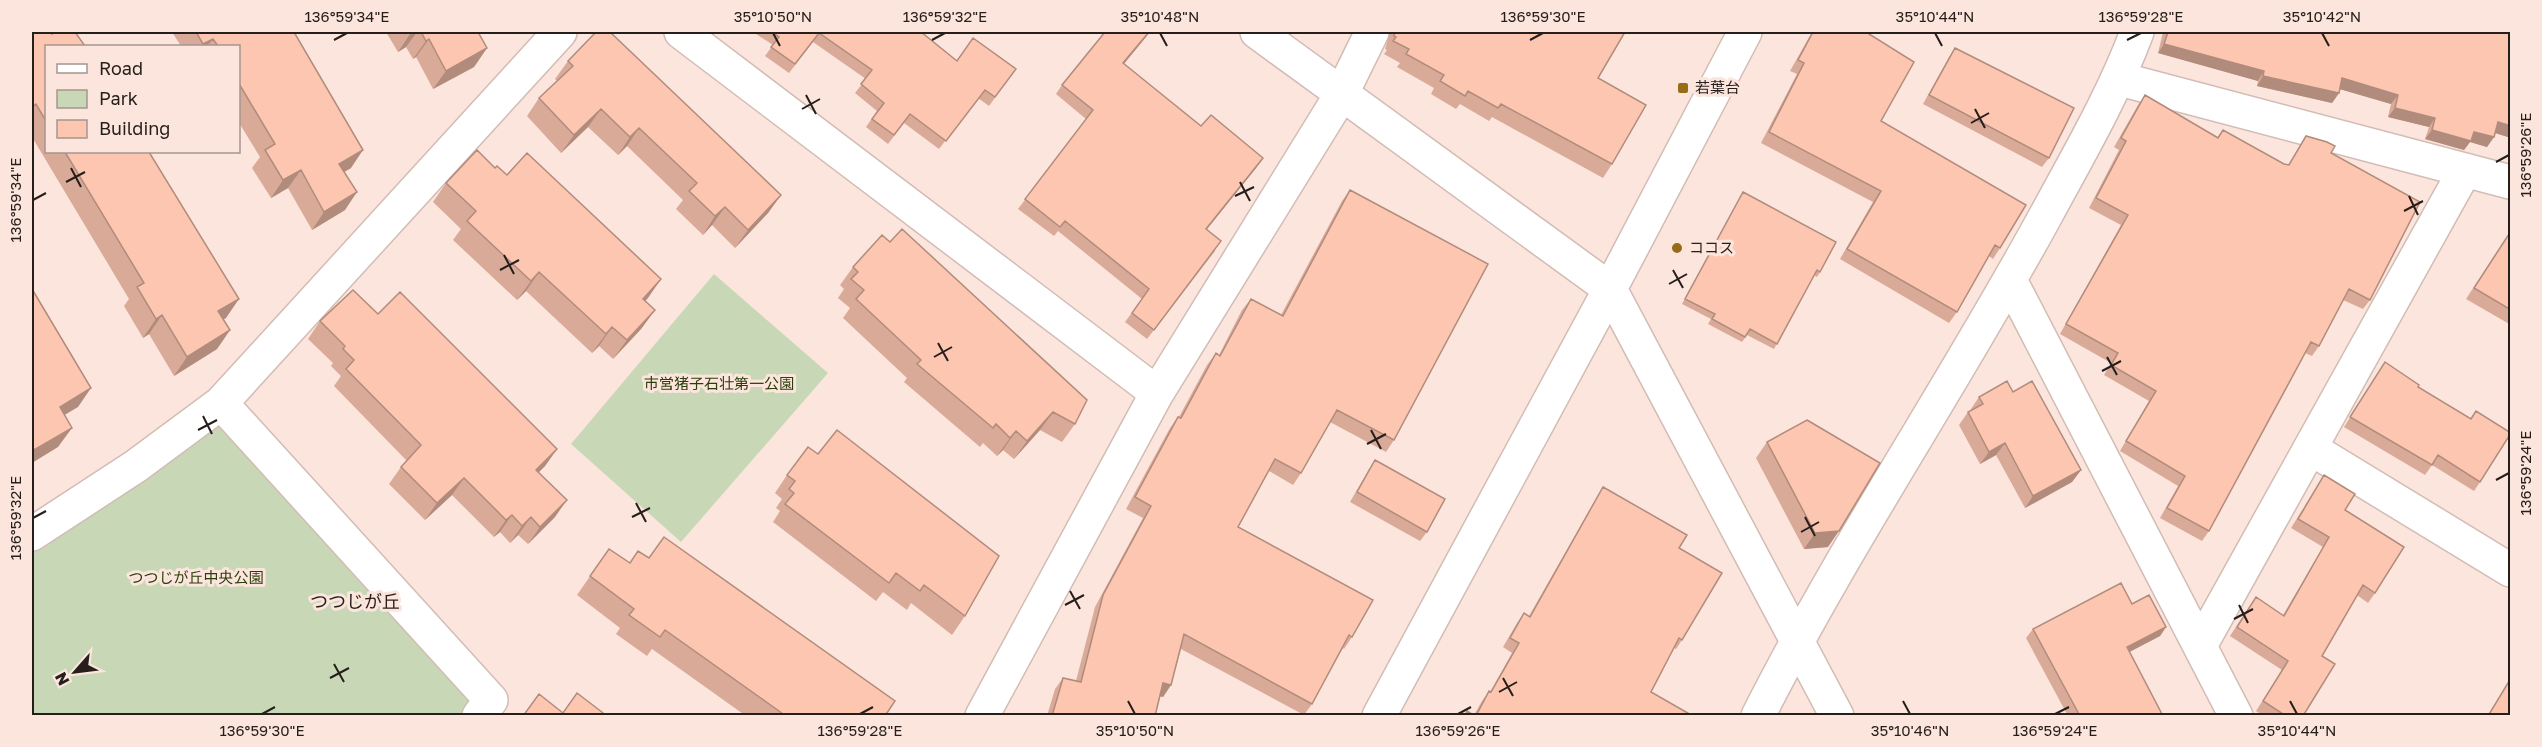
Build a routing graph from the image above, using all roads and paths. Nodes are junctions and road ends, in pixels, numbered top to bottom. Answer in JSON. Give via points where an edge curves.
{"nodes":[{"id":1,"x":560,"y":32,"type":"edge"},
{"id":2,"x":681,"y":32,"type":"edge"},
{"id":3,"x":1257,"y":32,"type":"edge"},
{"id":4,"x":1372,"y":32,"type":"edge"},
{"id":5,"x":1744,"y":32,"type":"edge"},
{"id":6,"x":2137,"y":32,"type":"edge"},
{"id":7,"x":2120,"y":78,"type":"junction"},
{"id":8,"x":1341,"y":95,"type":"junction"},
{"id":9,"x":2465,"y":170,"type":"junction"},
{"id":10,"x":2511,"y":182,"type":"edge"},
{"id":11,"x":2010,"y":280,"type":"junction"},
{"id":12,"x":1610,"y":289,"type":"junction"},
{"id":13,"x":1157,"y":393,"type":"junction"},
{"id":14,"x":221,"y":403,"type":"junction"},
{"id":15,"x":2310,"y":448,"type":"junction"},
{"id":16,"x":32,"y":534,"type":"edge"},
{"id":17,"x":2511,"y":570,"type":"edge"},
{"id":18,"x":1796,"y":639,"type":"junction"},
{"id":19,"x":2200,"y":646,"type":"junction"},
{"id":20,"x":479,"y":716,"type":"edge"},
{"id":21,"x":982,"y":716,"type":"edge"},
{"id":22,"x":1379,"y":716,"type":"edge"},
{"id":23,"x":1758,"y":716,"type":"edge"},
{"id":24,"x":1837,"y":716,"type":"edge"},
{"id":25,"x":2236,"y":716,"type":"edge"}],
"edges":[{"from":1,"to":14,"type":"street"},
{"from":2,"to":13,"type":"street"},
{"from":3,"to":8,"type":"street"},
{"from":4,"to":8,"type":"street"},
{"from":5,"to":12,"type":"street"},
{"from":6,"to":7,"type":"street"},
{"from":7,"to":9,"type":"street"},
{"from":7,"to":11,"type":"street"},
{"from":8,"to":12,"type":"street"},
{"from":8,"to":13,"type":"street"},
{"from":9,"to":10,"type":"street"},
{"from":9,"to":15,"type":"street"},
{"from":11,"to":18,"type":"street"},
{"from":11,"to":19,"type":"street"},
{"from":12,"to":18,"type":"street"},
{"from":12,"to":22,"type":"street"},
{"from":13,"to":21,"type":"street"},
{"from":14,"to":16,"type":"street","via":[[136,466]]},
{"from":14,"to":20,"type":"street","via":[[491,700]]},
{"from":15,"to":17,"type":"street"},
{"from":15,"to":19,"type":"street"},
{"from":18,"to":23,"type":"street"},
{"from":18,"to":24,"type":"street"},
{"from":19,"to":25,"type":"street"}]}
